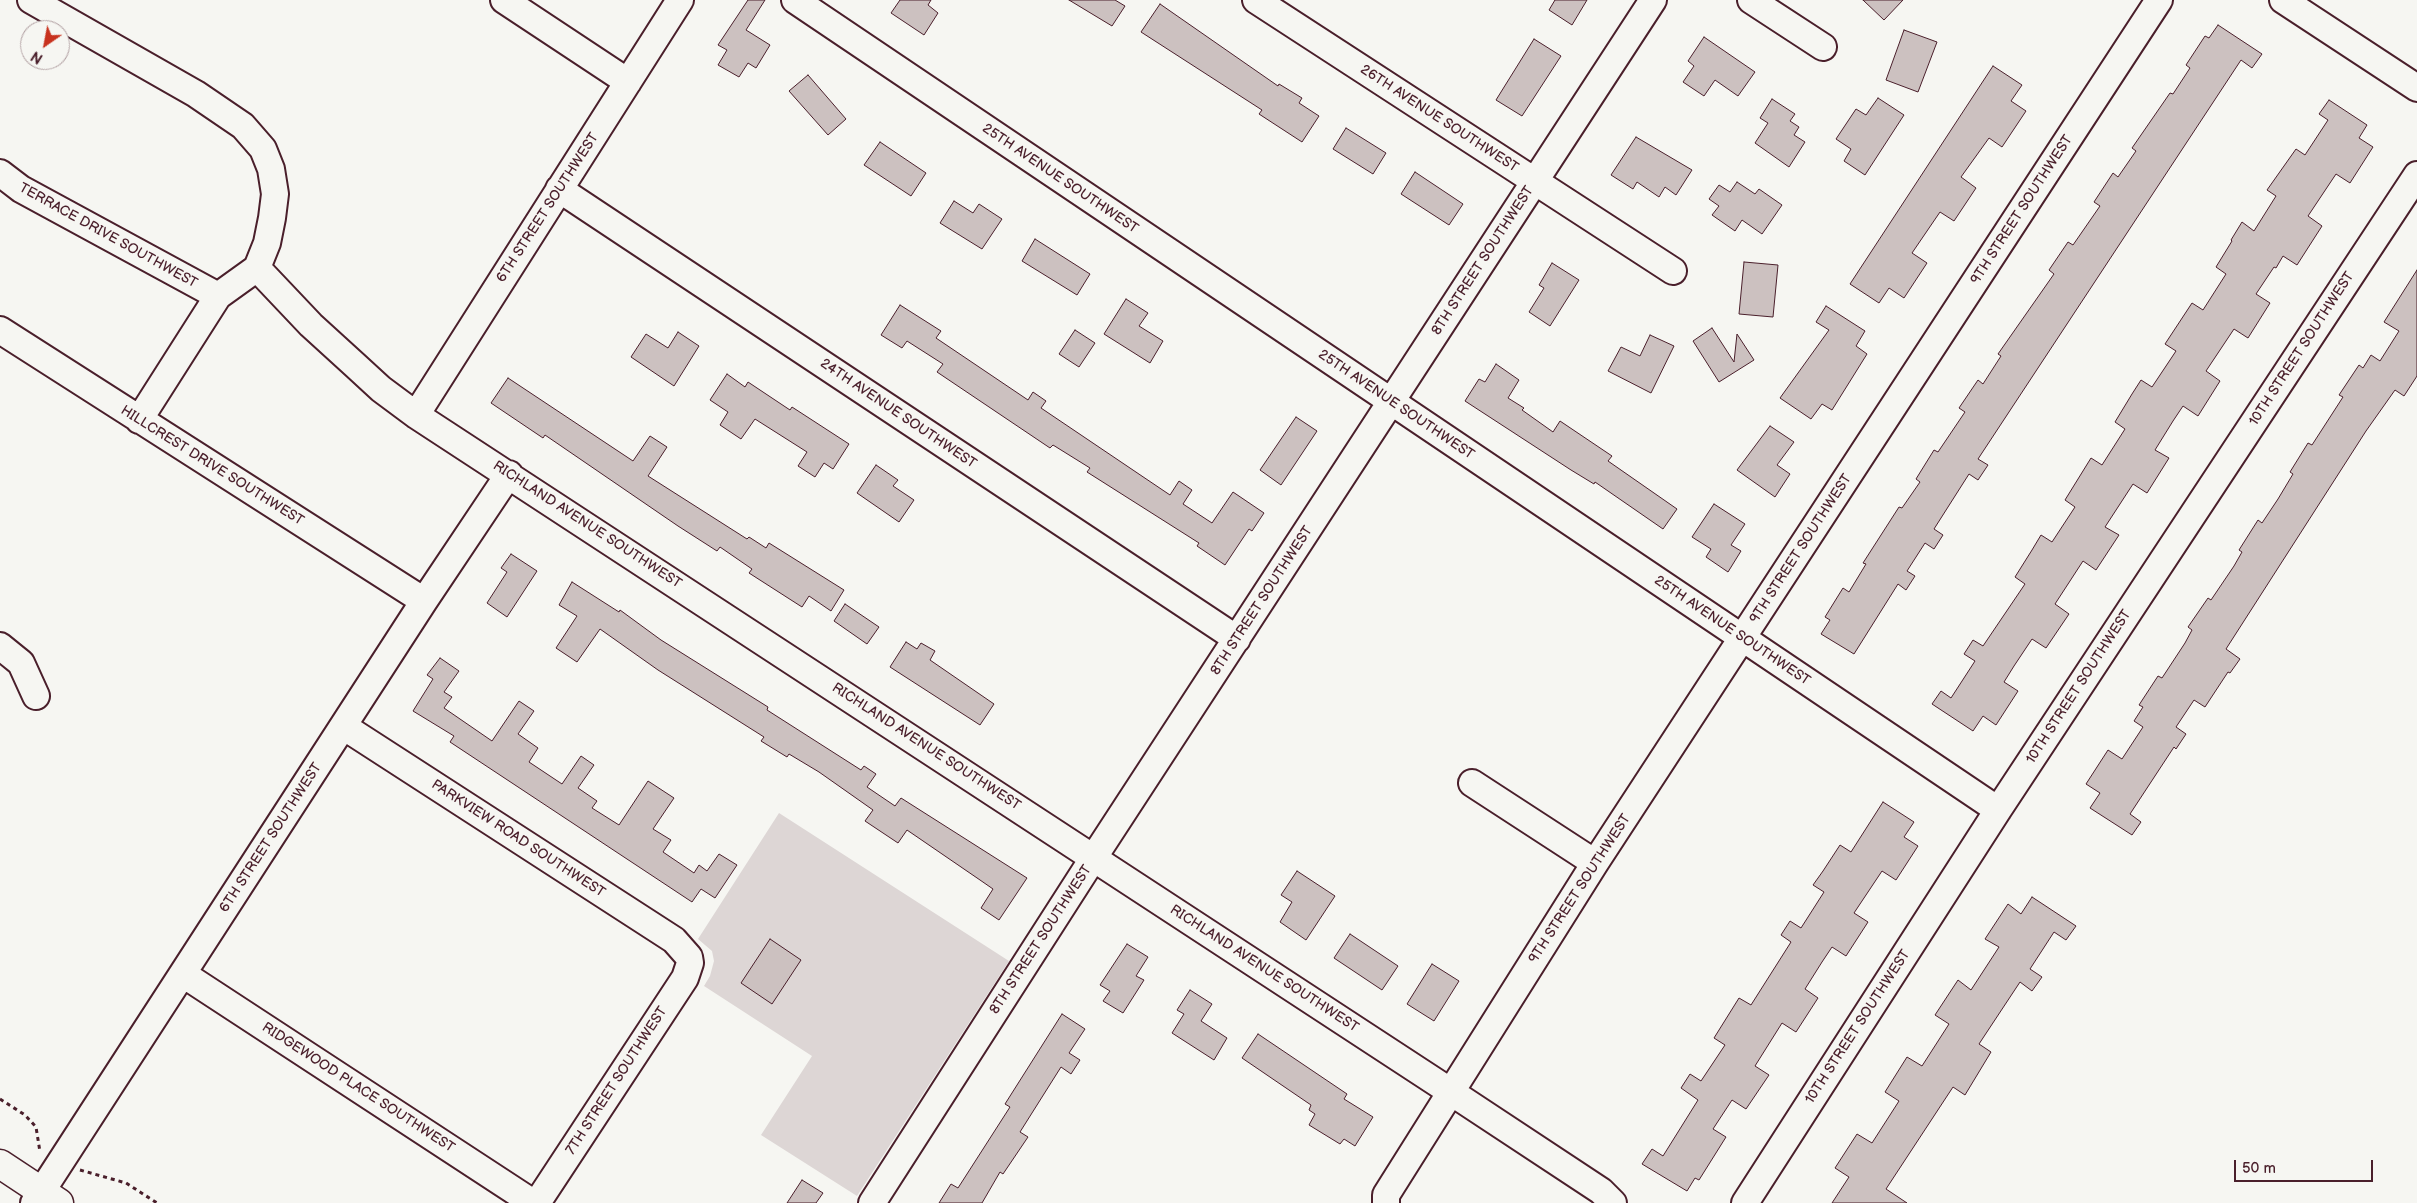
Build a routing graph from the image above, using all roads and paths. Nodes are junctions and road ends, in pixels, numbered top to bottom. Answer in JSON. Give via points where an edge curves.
{"nodes":[{"id":1,"x":31,"y":0,"type":"edge"},
{"id":2,"x":504,"y":0,"type":"edge"},
{"id":3,"x":680,"y":0,"type":"edge"},
{"id":4,"x":795,"y":0,"type":"edge"},
{"id":5,"x":1256,"y":0,"type":"edge"},
{"id":6,"x":1653,"y":0,"type":"edge"},
{"id":7,"x":1751,"y":0,"type":"edge"},
{"id":8,"x":2159,"y":0,"type":"edge"},
{"id":9,"x":2283,"y":0,"type":"edge"},
{"id":10,"x":1824,"y":47,"type":"dead end"},
{"id":11,"x":628,"y":82,"type":"junction"},
{"id":12,"x":2417,"y":88,"type":"edge"},
{"id":13,"x":0,"y":173,"type":"edge"},
{"id":14,"x":2417,"y":175,"type":"edge"},
{"id":15,"x":1535,"y":181,"type":"junction"},
{"id":16,"x":559,"y":189,"type":"junction"},
{"id":17,"x":256,"y":268,"type":"junction"},
{"id":18,"x":1673,"y":271,"type":"dead end"},
{"id":19,"x":218,"y":296,"type":"junction"},
{"id":20,"x":0,"y":330,"type":"edge"},
{"id":21,"x":1391,"y":402,"type":"junction"},
{"id":22,"x":416,"y":415,"type":"junction"},
{"id":23,"x":139,"y":420,"type":"junction"},
{"id":24,"x":509,"y":474,"type":"junction"},
{"id":25,"x":424,"y":601,"type":"junction"},
{"id":26,"x":1743,"y":638,"type":"junction"},
{"id":27,"x":1237,"y":639,"type":"junction"},
{"id":28,"x":0,"y":646,"type":"edge"},
{"id":29,"x":36,"y":696,"type":"dead end"},
{"id":30,"x":343,"y":726,"type":"junction"},
{"id":31,"x":1472,"y":783,"type":"dead end"},
{"id":32,"x":1998,"y":810,"type":"junction"},
{"id":33,"x":1094,"y":857,"type":"junction"},
{"id":34,"x":1595,"y":863,"type":"junction"},
{"id":35,"x":689,"y":957,"type":"joint"},
{"id":36,"x":183,"y":974,"type":"junction"},
{"id":37,"x":1451,"y":1092,"type":"junction"},
{"id":38,"x":0,"y":1099,"type":"edge"},
{"id":39,"x":40,"y":1152,"type":"dead end"},
{"id":40,"x":0,"y":1164,"type":"edge"},
{"id":41,"x":86,"y":1172,"type":"dead end"},
{"id":42,"x":45,"y":1199,"type":"edge"},
{"id":43,"x":157,"y":1203,"type":"edge"},
{"id":44,"x":533,"y":1203,"type":"edge"},
{"id":45,"x":537,"y":1203,"type":"edge"},
{"id":46,"x":872,"y":1203,"type":"edge"},
{"id":47,"x":1386,"y":1203,"type":"edge"},
{"id":48,"x":1613,"y":1203,"type":"edge"},
{"id":49,"x":1745,"y":1203,"type":"edge"}],
"edges":[{"from":1,"to":17,"type":"street","via":[[196,94],[243,126],[263,148],[275,194],[267,243]]},
{"from":2,"to":11,"type":"street"},
{"from":3,"to":11,"type":"street","name":"6TH STREET SOUTHWEST"},
{"from":4,"to":21,"type":"street","name":"25TH AVENUE SOUTHWEST"},
{"from":5,"to":15,"type":"street","name":"26TH AVENUE SOUTHWEST"},
{"from":6,"to":15,"type":"street","name":"8TH STREET SOUTHWEST"},
{"from":7,"to":10,"type":"street"},
{"from":8,"to":26,"type":"street","name":"9TH STREET SOUTHWEST"},
{"from":9,"to":12,"type":"street"},
{"from":11,"to":16,"type":"street","name":"6TH STREET SOUTHWEST"},
{"from":13,"to":19,"type":"street","name":"TERRACE DRIVE SOUTHWEST","via":[[21,189]]},
{"from":14,"to":32,"type":"street","name":"10TH STREET SOUTHWEST"},
{"from":15,"to":18,"type":"street","name":"26TH AVENUE SOUTHWEST"},
{"from":15,"to":21,"type":"street","name":"8TH STREET SOUTHWEST"},
{"from":16,"to":22,"type":"street","name":"6TH STREET SOUTHWEST"},
{"from":16,"to":27,"type":"street","name":"24TH AVENUE SOUTHWEST"},
{"from":17,"to":19,"type":"street"},
{"from":17,"to":22,"type":"street","name":"RICHLAND AVENUE SOUTHWEST","via":[[380,389]]},
{"from":19,"to":23,"type":"street"},
{"from":20,"to":23,"type":"street","name":"HILLCREST DRIVE SOUTHWEST"},
{"from":21,"to":26,"type":"street","name":"25TH AVENUE SOUTHWEST"},
{"from":21,"to":27,"type":"street","name":"8TH STREET SOUTHWEST"},
{"from":22,"to":24,"type":"street","name":"RICHLAND AVENUE SOUTHWEST"},
{"from":23,"to":25,"type":"street","name":"HILLCREST DRIVE SOUTHWEST"},
{"from":24,"to":25,"type":"street","name":"6TH STREET SOUTHWEST"},
{"from":24,"to":33,"type":"street","name":"RICHLAND AVENUE SOUTHWEST"},
{"from":25,"to":30,"type":"street","name":"6TH STREET SOUTHWEST"},
{"from":26,"to":32,"type":"street","name":"25TH AVENUE SOUTHWEST"},
{"from":26,"to":34,"type":"street","name":"9TH STREET SOUTHWEST"},
{"from":27,"to":33,"type":"street","name":"8TH STREET SOUTHWEST"},
{"from":28,"to":29,"type":"street","via":[[21,663]]},
{"from":30,"to":35,"type":"street","name":"PARKVIEW ROAD SOUTHWEST","via":[[674,940]]},
{"from":30,"to":36,"type":"street","name":"6TH STREET SOUTHWEST"},
{"from":31,"to":34,"type":"street"},
{"from":32,"to":49,"type":"street","name":"10TH STREET SOUTHWEST"},
{"from":33,"to":37,"type":"street","name":"RICHLAND AVENUE SOUTHWEST"},
{"from":33,"to":46,"type":"street","name":"8TH STREET SOUTHWEST"},
{"from":34,"to":37,"type":"street","name":"9TH STREET SOUTHWEST"},
{"from":35,"to":45,"type":"street","name":"7TH STREET SOUTHWEST","via":[[685,978]]},
{"from":36,"to":42,"type":"street","name":"6TH STREET SOUTHWEST"},
{"from":36,"to":44,"type":"street","name":"RIDGEWOOD PLACE SOUTHWEST"},
{"from":37,"to":47,"type":"street","name":"9TH STREET SOUTHWEST","via":[[1386,1195]]},
{"from":37,"to":48,"type":"street","name":"RICHLAND AVENUE SOUTHWEST","via":[[1601,1191]]},
{"from":38,"to":39,"type":"path","via":[[25,1115],[36,1127]]},
{"from":40,"to":42,"type":"main road"},
{"from":41,"to":43,"type":"path","via":[[126,1183]]}]}
